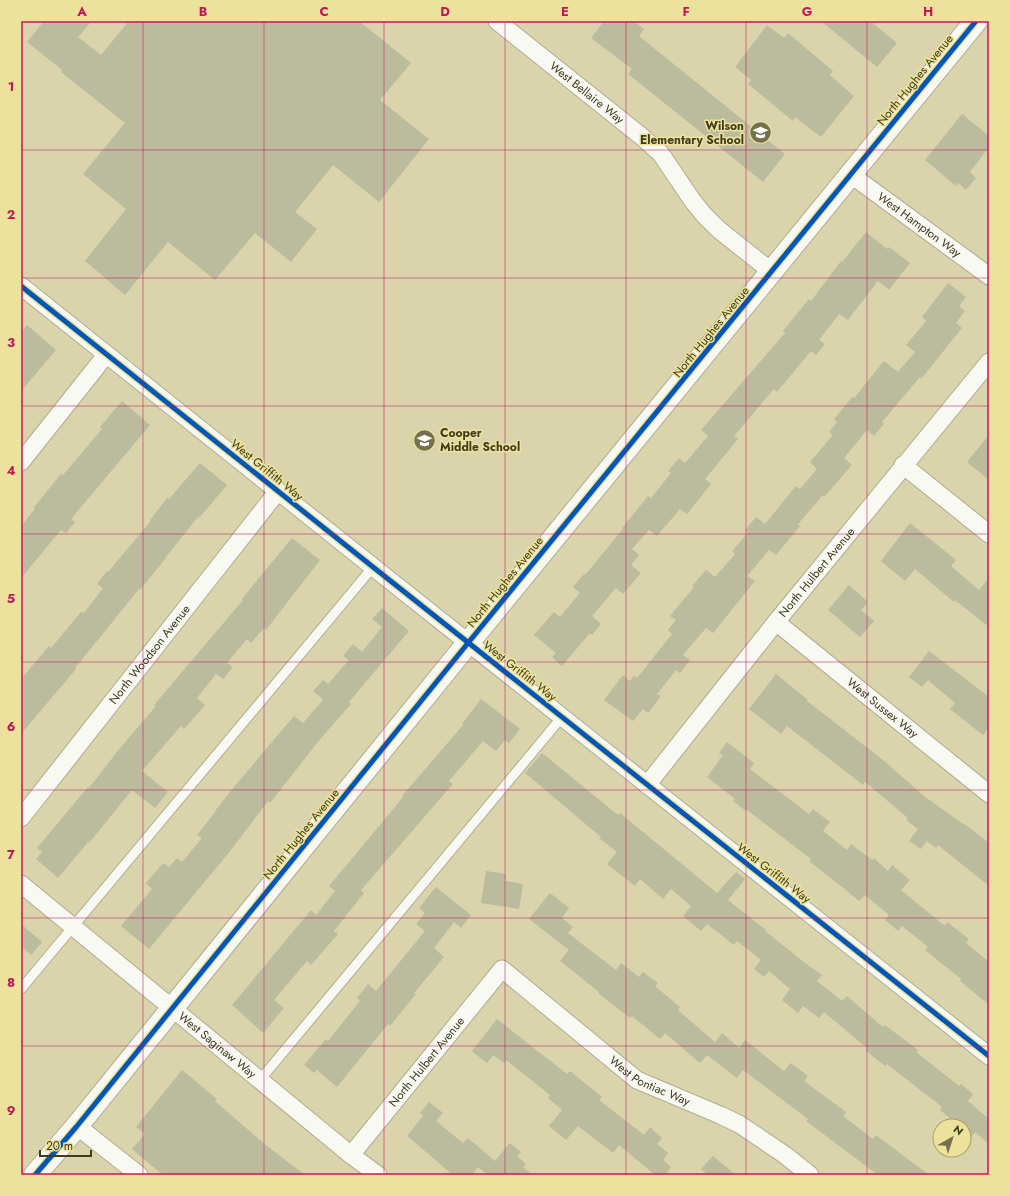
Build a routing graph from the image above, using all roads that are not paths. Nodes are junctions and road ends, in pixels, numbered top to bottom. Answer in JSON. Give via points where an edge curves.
{"nodes":[{"id":1,"x":497,"y":21,"type":"edge"},
{"id":2,"x":976,"y":21,"type":"edge"},
{"id":3,"x":850,"y":174,"type":"junction"},
{"id":4,"x":772,"y":272,"type":"junction"},
{"id":5,"x":989,"y":276,"type":"edge"},
{"id":6,"x":21,"y":286,"type":"edge"},
{"id":7,"x":106,"y":355,"type":"junction"},
{"id":8,"x":989,"y":362,"type":"edge"},
{"id":9,"x":21,"y":462,"type":"edge"},
{"id":10,"x":903,"y":465,"type":"junction"},
{"id":11,"x":278,"y":491,"type":"junction"},
{"id":12,"x":989,"y":534,"type":"edge"},
{"id":13,"x":373,"y":568,"type":"junction"},
{"id":14,"x":776,"y":622,"type":"junction"},
{"id":15,"x":468,"y":643,"type":"junction"},
{"id":16,"x":562,"y":717,"type":"junction"},
{"id":17,"x":647,"y":785,"type":"junction"},
{"id":18,"x":989,"y":794,"type":"edge"},
{"id":19,"x":21,"y":818,"type":"edge"},
{"id":20,"x":21,"y":884,"type":"edge"},
{"id":21,"x":72,"y":926,"type":"junction"},
{"id":22,"x":502,"y":969,"type":"joint"},
{"id":23,"x":21,"y":989,"type":"edge"},
{"id":24,"x":172,"y":1008,"type":"junction"},
{"id":25,"x":989,"y":1056,"type":"edge"},
{"id":26,"x":260,"y":1080,"type":"junction"},
{"id":27,"x":77,"y":1126,"type":"junction"},
{"id":28,"x":351,"y":1155,"type":"junction"},
{"id":29,"x":35,"y":1175,"type":"edge"},
{"id":30,"x":139,"y":1175,"type":"edge"},
{"id":31,"x":378,"y":1175,"type":"edge"},
{"id":32,"x":809,"y":1175,"type":"edge"}],
"edges":[{"from":1,"to":4,"type":"street","name":"West Bellaire Way","via":[[661,154],[704,215]]},
{"from":2,"to":3,"type":"street","name":"North Hughes Avenue"},
{"from":3,"to":4,"type":"street","name":"North Hughes Avenue"},
{"from":3,"to":5,"type":"street","name":"West Hampton Way"},
{"from":4,"to":15,"type":"street","name":"North Hughes Avenue"},
{"from":6,"to":7,"type":"street","name":"West Griffith Way"},
{"from":7,"to":9,"type":"street"},
{"from":7,"to":11,"type":"street","name":"West Griffith Way"},
{"from":8,"to":10,"type":"street","name":"North Hulbert Avenue"},
{"from":10,"to":12,"type":"street"},
{"from":10,"to":14,"type":"street","name":"North Hulbert Avenue"},
{"from":11,"to":13,"type":"street","name":"West Griffith Way"},
{"from":11,"to":19,"type":"street","name":"North Woodson Avenue"},
{"from":13,"to":15,"type":"street","name":"West Griffith Way"},
{"from":13,"to":21,"type":"lane"},
{"from":14,"to":17,"type":"street","name":"North Hulbert Avenue"},
{"from":14,"to":18,"type":"street","name":"West Sussex Way"},
{"from":15,"to":16,"type":"street","name":"West Griffith Way"},
{"from":15,"to":24,"type":"street","name":"North Hughes Avenue"},
{"from":16,"to":17,"type":"street","name":"West Griffith Way"},
{"from":16,"to":26,"type":"lane"},
{"from":17,"to":25,"type":"street","name":"West Griffith Way"},
{"from":20,"to":21,"type":"street","name":"West Saginaw Way"},
{"from":21,"to":23,"type":"lane"},
{"from":21,"to":24,"type":"street","name":"West Saginaw Way"},
{"from":22,"to":28,"type":"street","name":"North Hulbert Avenue"},
{"from":22,"to":32,"type":"street","name":"West Pontiac Way","via":[[636,1080],[739,1124]]},
{"from":24,"to":26,"type":"street","name":"West Saginaw Way"},
{"from":24,"to":27,"type":"street","name":"North Hughes Avenue"},
{"from":26,"to":28,"type":"street","name":"West Saginaw Way"},
{"from":27,"to":29,"type":"street","name":"North Hughes Avenue"},
{"from":27,"to":30,"type":"street"},
{"from":28,"to":31,"type":"street","name":"West Saginaw Way"}]}
